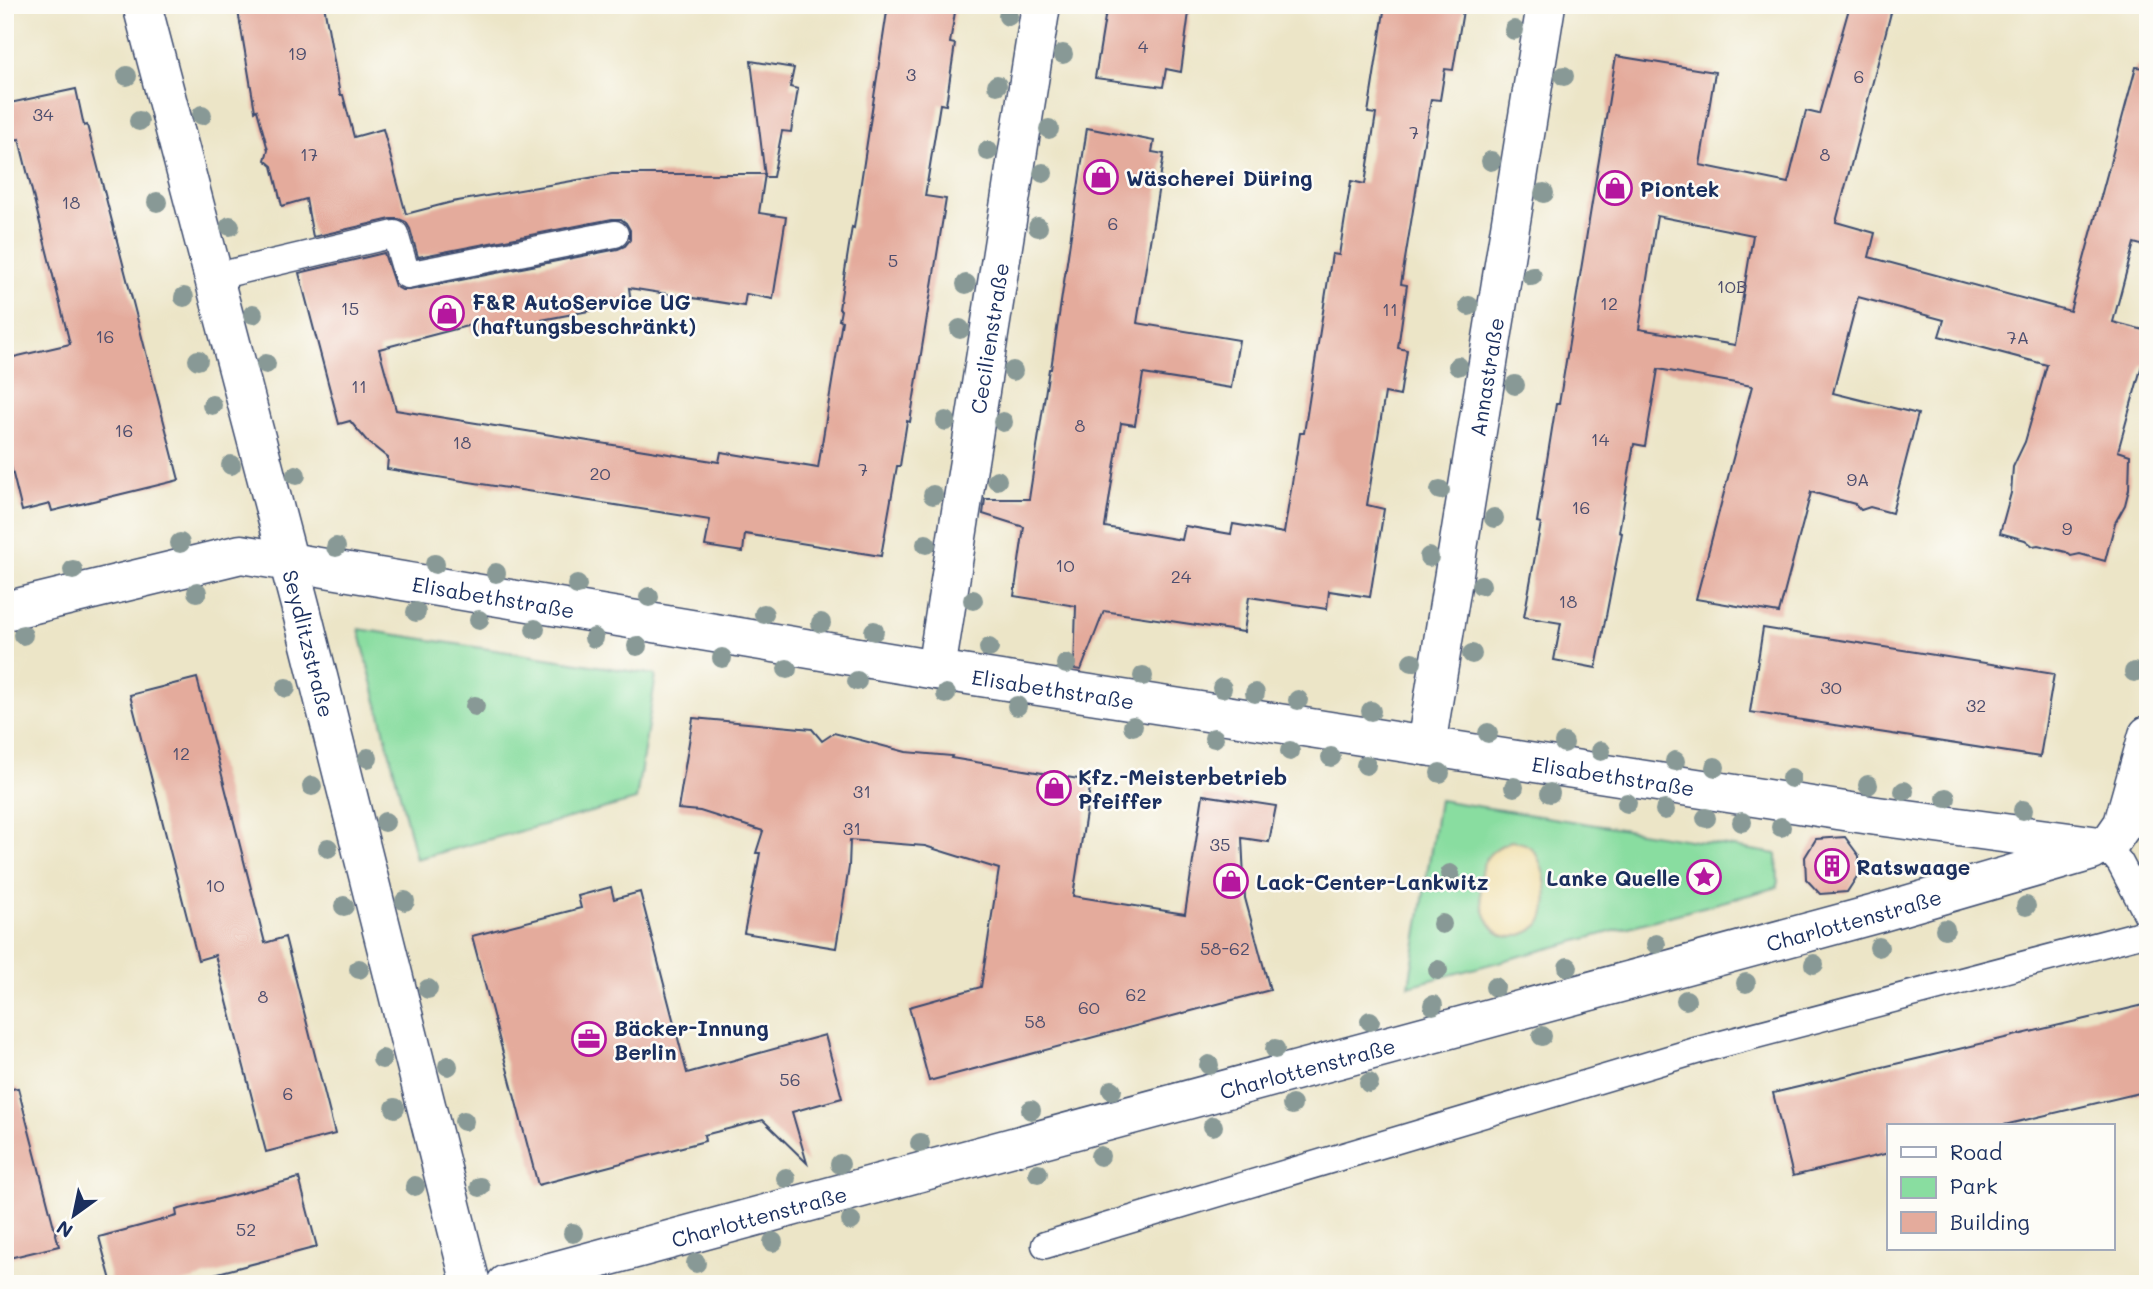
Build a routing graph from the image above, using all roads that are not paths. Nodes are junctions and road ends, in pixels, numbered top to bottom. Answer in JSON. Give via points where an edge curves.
{"nodes":[{"id":1,"x":142,"y":5,"type":"edge"},
{"id":2,"x":1041,"y":5,"type":"edge"},
{"id":3,"x":1546,"y":5,"type":"edge"},
{"id":4,"x":615,"y":234,"type":"dead end"},
{"id":5,"x":213,"y":277,"type":"junction"},
{"id":6,"x":288,"y":563,"type":"junction"},
{"id":7,"x":5,"y":611,"type":"edge"},
{"id":8,"x":936,"y":670,"type":"junction"},
{"id":9,"x":2148,"y":735,"type":"edge"},
{"id":10,"x":1426,"y":746,"type":"junction"},
{"id":11,"x":2107,"y":847,"type":"junction"},
{"id":12,"x":2148,"y":916,"type":"edge"},
{"id":13,"x":2148,"y":932,"type":"edge"},
{"id":14,"x":1045,"y":1245,"type":"dead end"},
{"id":15,"x":471,"y":1284,"type":"edge"},
{"id":16,"x":506,"y":1284,"type":"edge"}],
"edges":[{"from":1,"to":5,"type":"street","name":"Seydlitzstraße"},
{"from":2,"to":8,"type":"street","name":"Cecilienstraße"},
{"from":3,"to":10,"type":"street","name":"Annastraße"},
{"from":4,"to":5,"type":"lane","via":[[407,275],[395,234]]},
{"from":5,"to":6,"type":"street","name":"Seydlitzstraße"},
{"from":6,"to":7,"type":"street","name":"Elisabethstraße","via":[[241,554]]},
{"from":6,"to":8,"type":"street","name":"Elisabethstraße"},
{"from":6,"to":15,"type":"street","name":"Seydlitzstraße"},
{"from":8,"to":10,"type":"street","name":"Elisabethstraße"},
{"from":9,"to":11,"type":"street","via":[[2123,824]]},
{"from":10,"to":11,"type":"street","name":"Elisabethstraße"},
{"from":11,"to":12,"type":"lane"},
{"from":11,"to":16,"type":"street","name":"Charlottenstraße","via":[[1879,913]]},
{"from":13,"to":14,"type":"lane","via":[[1699,1050]]}]}
